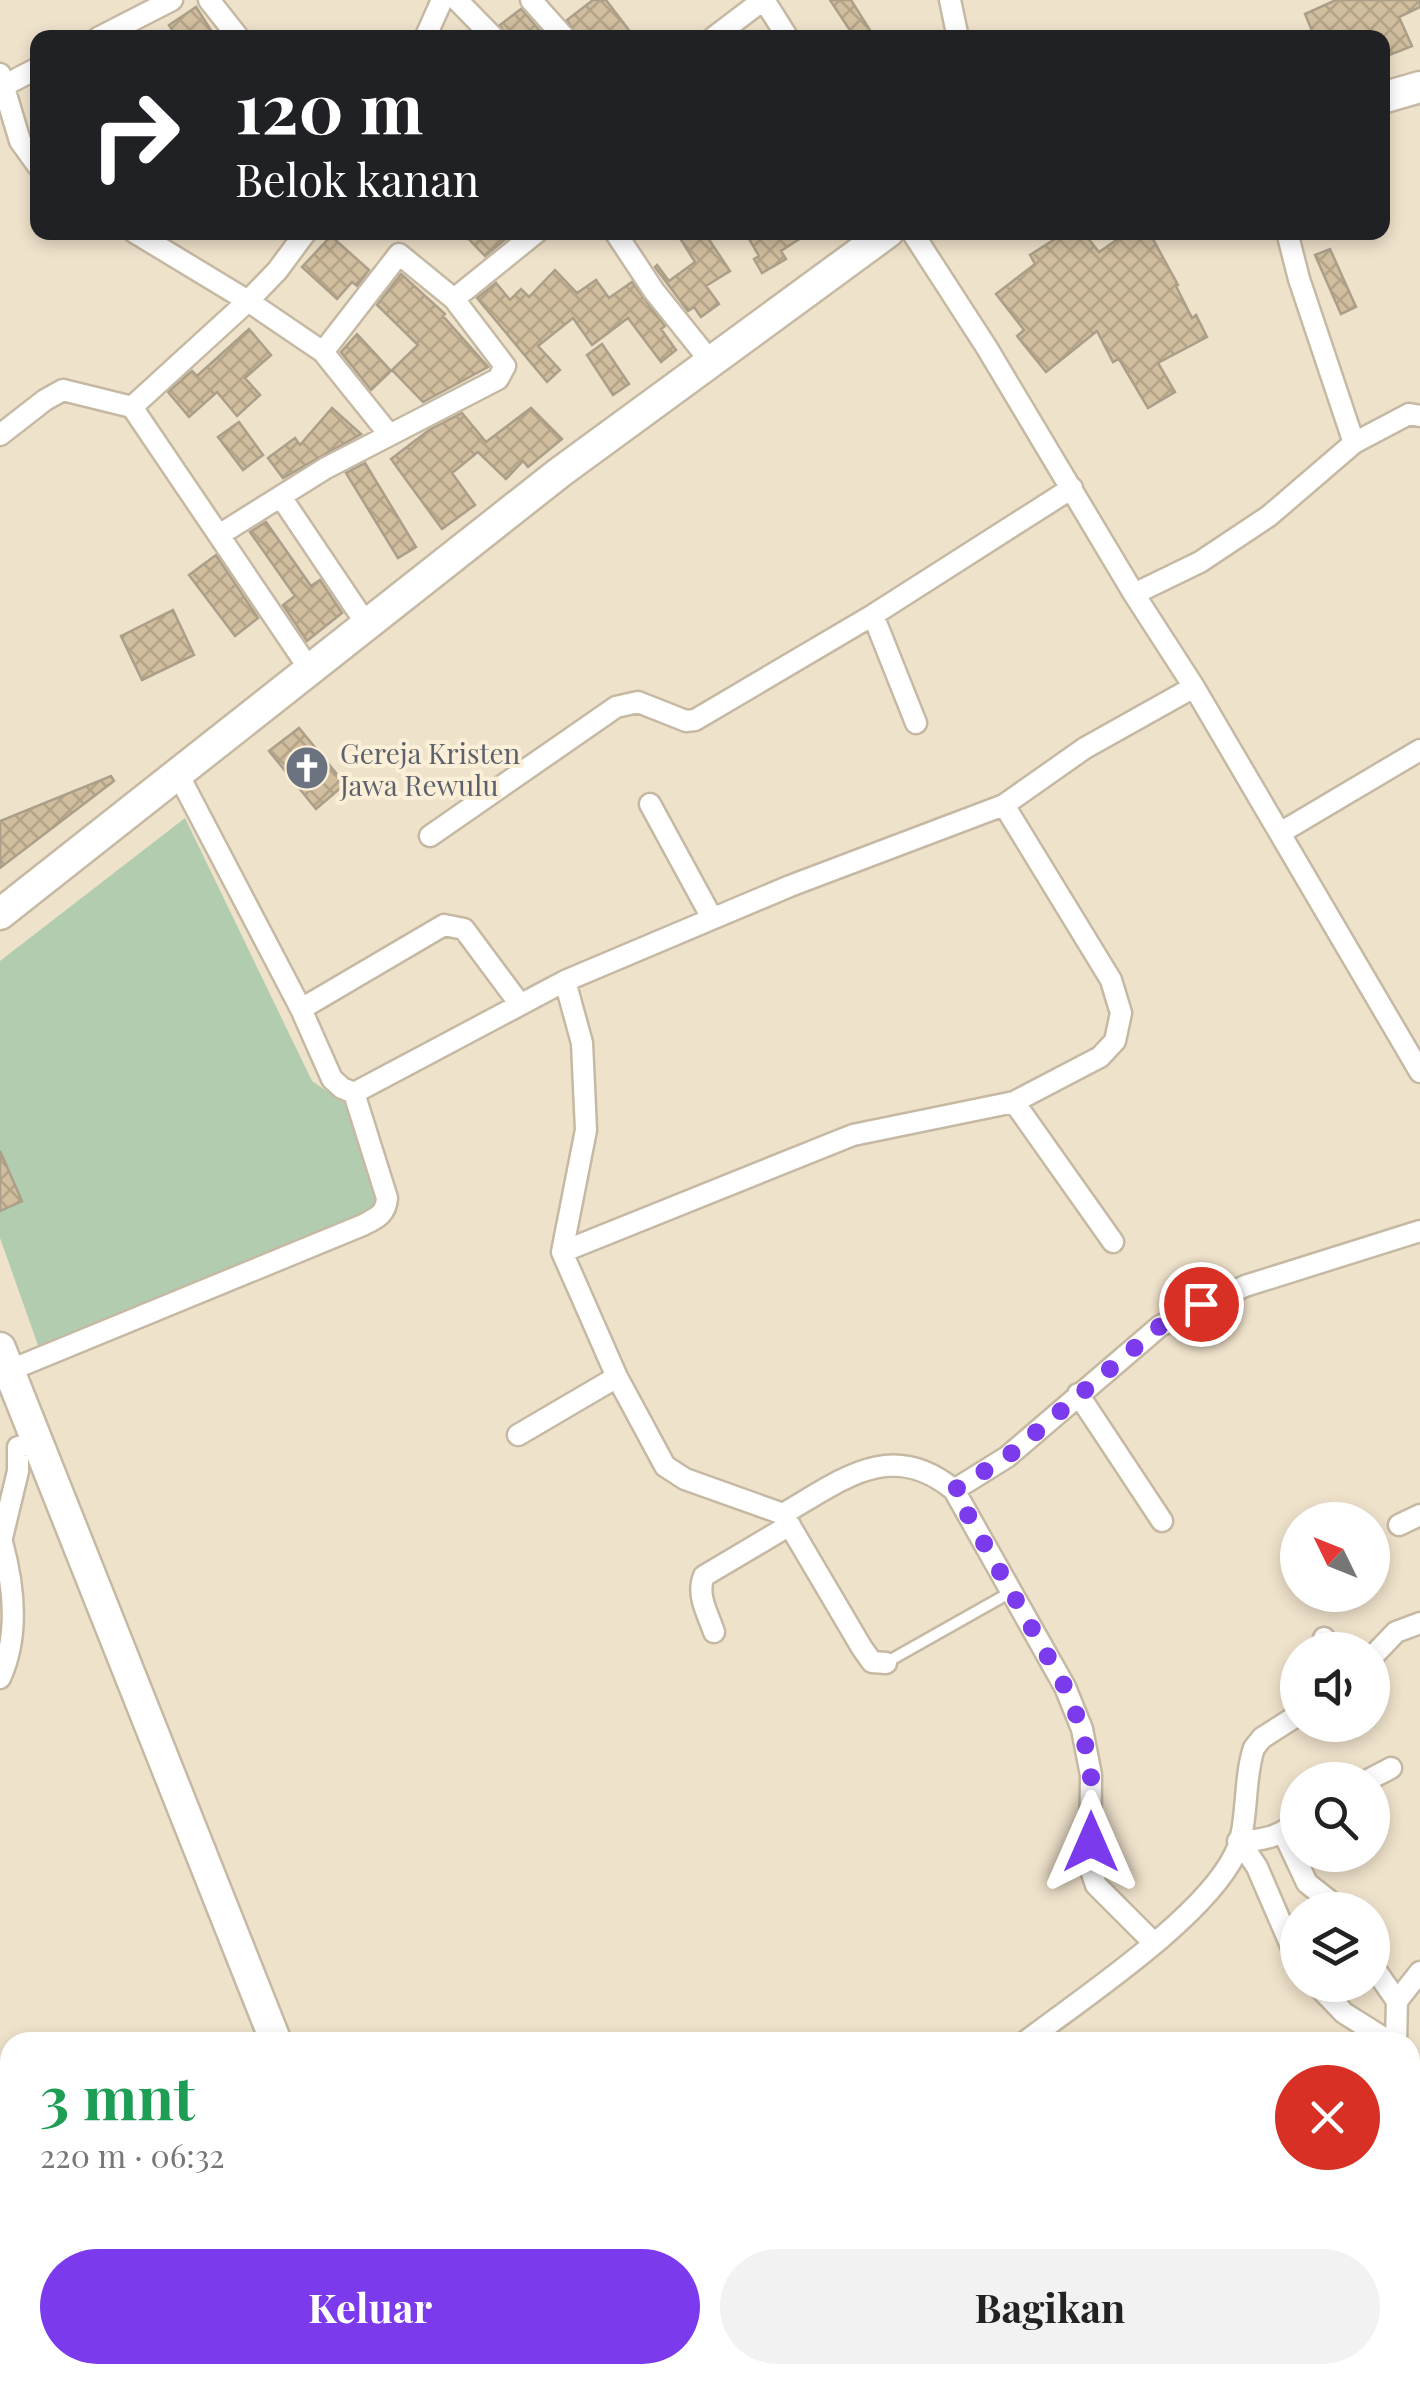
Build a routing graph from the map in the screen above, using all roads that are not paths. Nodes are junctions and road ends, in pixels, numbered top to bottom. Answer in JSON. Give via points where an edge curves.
{"nodes":[{"id":1,"x":172,"y":0,"type":"edge"},
{"id":2,"x":209,"y":0,"type":"edge"},
{"id":3,"x":442,"y":0,"type":"edge"},
{"id":4,"x":458,"y":0,"type":"edge"},
{"id":5,"x":531,"y":0,"type":"edge"},
{"id":6,"x":764,"y":0,"type":"edge"},
{"id":7,"x":950,"y":0,"type":"edge"},
{"id":8,"x":114,"y":30,"type":"edge"},
{"id":9,"x":232,"y":30,"type":"edge"},
{"id":10,"x":429,"y":30,"type":"edge"},
{"id":11,"x":486,"y":30,"type":"edge"},
{"id":12,"x":558,"y":30,"type":"edge"},
{"id":13,"x":724,"y":30,"type":"edge"},
{"id":14,"x":783,"y":30,"type":"edge"},
{"id":15,"x":956,"y":30,"type":"edge"},
{"id":16,"x":30,"y":71,"type":"edge"},
{"id":17,"x":2,"y":80,"type":"edge"},
{"id":18,"x":1420,"y":87,"type":"edge"},
{"id":19,"x":1390,"y":96,"type":"edge"},
{"id":20,"x":30,"y":155,"type":"edge"},
{"id":21,"x":154,"y":240,"type":"edge"},
{"id":22,"x":300,"y":240,"type":"edge"},
{"id":23,"x":527,"y":240,"type":"edge"},
{"id":24,"x":620,"y":240,"type":"edge"},
{"id":25,"x":877,"y":240,"type":"edge"},
{"id":26,"x":917,"y":240,"type":"edge"},
{"id":27,"x":1289,"y":240,"type":"edge"},
{"id":28,"x":454,"y":300,"type":"junction"},
{"id":29,"x":248,"y":301,"type":"junction"},
{"id":30,"x":324,"y":352,"type":"junction"},
{"id":31,"x":711,"y":362,"type":"junction"},
{"id":32,"x":132,"y":407,"type":"junction"},
{"id":33,"x":1420,"y":416,"type":"edge"},
{"id":34,"x":388,"y":434,"type":"junction"},
{"id":35,"x":0,"y":435,"type":"edge"},
{"id":36,"x":1354,"y":443,"type":"junction"},
{"id":37,"x":1072,"y":488,"type":"junction"},
{"id":38,"x":280,"y":496,"type":"junction"},
{"id":39,"x":220,"y":535,"type":"junction"},
{"id":40,"x":1134,"y":594,"type":"junction"},
{"id":41,"x":873,"y":615,"type":"junction"},
{"id":42,"x":367,"y":626,"type":"junction"},
{"id":43,"x":310,"y":670,"type":"junction"},
{"id":44,"x":1194,"y":687,"type":"junction"},
{"id":45,"x":916,"y":723,"type":"dead end"},
{"id":46,"x":1420,"y":750,"type":"edge"},
{"id":47,"x":178,"y":774,"type":"junction"},
{"id":48,"x":650,"y":804,"type":"dead end"},
{"id":49,"x":1004,"y":806,"type":"junction"},
{"id":50,"x":1280,"y":833,"type":"junction"},
{"id":51,"x":430,"y":836,"type":"dead end"},
{"id":52,"x":0,"y":914,"type":"edge"},
{"id":53,"x":712,"y":918,"type":"junction"},
{"id":54,"x":564,"y":981,"type":"junction"},
{"id":55,"x":520,"y":1003,"type":"junction"},
{"id":56,"x":301,"y":1009,"type":"junction"},
{"id":57,"x":1419,"y":1069,"type":"edge"},
{"id":58,"x":354,"y":1092,"type":"junction"},
{"id":59,"x":1014,"y":1102,"type":"junction"},
{"id":60,"x":1420,"y":1230,"type":"edge"},
{"id":61,"x":1113,"y":1242,"type":"dead end"},
{"id":62,"x":562,"y":1252,"type":"junction"},
{"id":63,"x":4,"y":1359,"type":"edge"},
{"id":64,"x":617,"y":1378,"type":"junction"},
{"id":65,"x":1078,"y":1394,"type":"junction"},
{"id":66,"x":518,"y":1435,"type":"dead end"},
{"id":67,"x":18,"y":1448,"type":"edge"},
{"id":68,"x":954,"y":1490,"type":"junction"},
{"id":69,"x":1420,"y":1515,"type":"edge"},
{"id":70,"x":787,"y":1520,"type":"junction"},
{"id":71,"x":1162,"y":1521,"type":"dead end"},
{"id":72,"x":1399,"y":1524,"type":"dead end"},
{"id":73,"x":1,"y":1544,"type":"edge"},
{"id":74,"x":1012,"y":1592,"type":"junction"},
{"id":75,"x":1420,"y":1623,"type":"edge"},
{"id":76,"x":714,"y":1632,"type":"dead end"},
{"id":77,"x":1390,"y":1638,"type":"edge"},
{"id":78,"x":886,"y":1663,"type":"joint"},
{"id":79,"x":0,"y":1678,"type":"edge"},
{"id":80,"x":1280,"y":1726,"type":"edge"},
{"id":81,"x":1280,"y":1831,"type":"edge"},
{"id":82,"x":1238,"y":1845,"type":"junction"},
{"id":83,"x":1303,"y":1872,"type":"edge"},
{"id":84,"x":1318,"y":1892,"type":"edge"},
{"id":85,"x":1280,"y":1920,"type":"edge"},
{"id":86,"x":1154,"y":1943,"type":"junction"},
{"id":87,"x":1420,"y":1972,"type":"edge"},
{"id":88,"x":1390,"y":1991,"type":"edge"},
{"id":89,"x":1397,"y":2001,"type":"junction"},
{"id":90,"x":1334,"y":2002,"type":"edge"},
{"id":91,"x":272,"y":2032,"type":"edge"},
{"id":92,"x":1038,"y":2032,"type":"edge"},
{"id":93,"x":1377,"y":2032,"type":"edge"},
{"id":94,"x":1394,"y":2032,"type":"edge"}],
"edges":[{"from":1,"to":8,"type":"street"},
{"from":2,"to":9,"type":"street"},
{"from":3,"to":10,"type":"street"},
{"from":4,"to":11,"type":"street"},
{"from":5,"to":12,"type":"street"},
{"from":6,"to":13,"type":"street"},
{"from":6,"to":14,"type":"street"},
{"from":7,"to":15,"type":"street"},
{"from":16,"to":17,"type":"street"},
{"from":17,"to":20,"type":"street"},
{"from":18,"to":19,"type":"main road"},
{"from":21,"to":29,"type":"street"},
{"from":22,"to":29,"type":"street"},
{"from":23,"to":28,"type":"street"},
{"from":24,"to":31,"type":"street"},
{"from":25,"to":31,"type":"main road"},
{"from":26,"to":37,"type":"street"},
{"from":27,"to":36,"type":"street"},
{"from":28,"to":30,"type":"street","via":[[399,254]]},
{"from":28,"to":34,"type":"street","via":[[503,359],[504,372]]},
{"from":29,"to":30,"type":"street"},
{"from":29,"to":32,"type":"street"},
{"from":30,"to":34,"type":"street"},
{"from":31,"to":42,"type":"main road"},
{"from":32,"to":35,"type":"street","via":[[63,390]]},
{"from":32,"to":39,"type":"street"},
{"from":33,"to":36,"type":"street","via":[[1408,414]]},
{"from":34,"to":38,"type":"street"},
{"from":36,"to":40,"type":"street","via":[[1268,516],[1200,562]]},
{"from":37,"to":40,"type":"street"},
{"from":37,"to":41,"type":"street"},
{"from":38,"to":39,"type":"street"},
{"from":38,"to":42,"type":"street"},
{"from":39,"to":43,"type":"street"},
{"from":40,"to":44,"type":"street"},
{"from":41,"to":45,"type":"street"},
{"from":41,"to":51,"type":"street","via":[[696,720],[638,702],[616,706]]},
{"from":42,"to":43,"type":"main road"},
{"from":43,"to":47,"type":"main road"},
{"from":44,"to":49,"type":"street","via":[[1085,748]]},
{"from":44,"to":50,"type":"street"},
{"from":46,"to":50,"type":"street"},
{"from":47,"to":52,"type":"main road"},
{"from":47,"to":56,"type":"street"},
{"from":48,"to":53,"type":"street"},
{"from":49,"to":53,"type":"street"},
{"from":49,"to":59,"type":"street","via":[[1111,980],[1121,1014],[1116,1040],[1100,1057]]},
{"from":50,"to":57,"type":"street"},
{"from":53,"to":54,"type":"street"},
{"from":54,"to":55,"type":"street"},
{"from":54,"to":62,"type":"street","via":[[582,1043],[586,1130]]},
{"from":55,"to":56,"type":"street","via":[[454,924]]},
{"from":55,"to":58,"type":"street"},
{"from":56,"to":58,"type":"street","via":[[332,1079]]},
{"from":58,"to":63,"type":"street","via":[[387,1198],[380,1217]]},
{"from":59,"to":61,"type":"street"},
{"from":59,"to":62,"type":"street","via":[[854,1135]]},
{"from":60,"to":65,"type":"street","via":[[1201,1304],[1160,1326]]},
{"from":62,"to":64,"type":"street"},
{"from":63,"to":67,"type":"main road"},
{"from":64,"to":66,"type":"street"},
{"from":64,"to":70,"type":"street","via":[[665,1466]]},
{"from":65,"to":68,"type":"street","via":[[1007,1457]]},
{"from":65,"to":71,"type":"street"},
{"from":67,"to":73,"type":"street"},
{"from":67,"to":91,"type":"main road"},
{"from":68,"to":70,"type":"street","via":[[918,1467],[891,1463],[848,1477]]},
{"from":68,"to":74,"type":"street"},
{"from":69,"to":72,"type":"street"},
{"from":70,"to":76,"type":"street","via":[[704,1576],[701,1596]]},
{"from":70,"to":78,"type":"street","via":[[862,1648],[872,1662]]},
{"from":73,"to":79,"type":"street","via":[[12,1580],[10,1658]]},
{"from":74,"to":78,"type":"lane"},
{"from":74,"to":86,"type":"street","via":[[1082,1729],[1096,1885]]},
{"from":75,"to":77,"type":"street"},
{"from":80,"to":82,"type":"street","via":[[1254,1748]]},
{"from":81,"to":82,"type":"street"},
{"from":82,"to":85,"type":"street","via":[[1257,1867]]},
{"from":82,"to":86,"type":"street","via":[[1223,1875]]},
{"from":83,"to":84,"type":"street"},
{"from":86,"to":92,"type":"street"},
{"from":87,"to":89,"type":"street"},
{"from":88,"to":89,"type":"street"},
{"from":89,"to":94,"type":"street"},
{"from":90,"to":93,"type":"street"}]}
